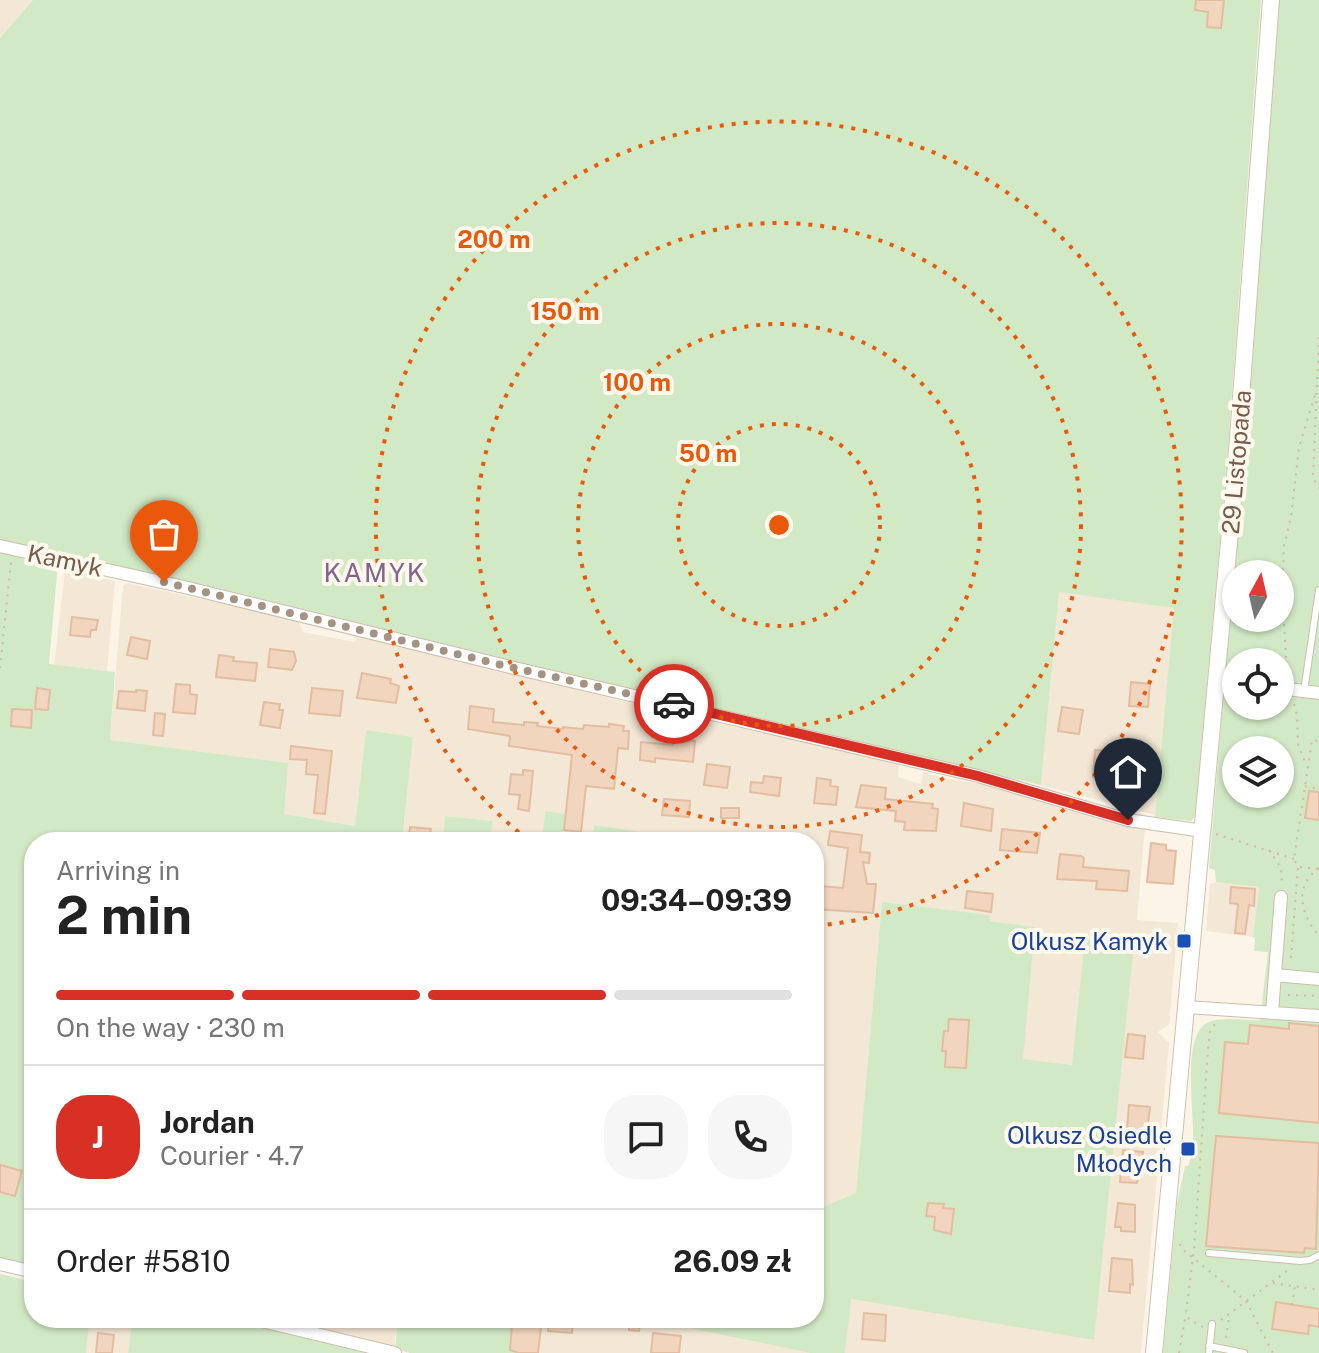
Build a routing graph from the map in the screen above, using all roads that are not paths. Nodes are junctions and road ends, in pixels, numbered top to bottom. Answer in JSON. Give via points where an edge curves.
{"nodes":[{"id":1,"x":1271,"y":0,"type":"edge"},
{"id":2,"x":6,"y":548,"type":"edge"},
{"id":3,"x":1319,"y":590,"type":"edge"},
{"id":4,"x":1316,"y":624,"type":"edge"},
{"id":5,"x":1217,"y":679,"type":"junction"},
{"id":6,"x":1222,"y":680,"type":"edge"},
{"id":7,"x":1294,"y":689,"type":"edge"},
{"id":8,"x":1304,"y":691,"type":"junction"},
{"id":9,"x":1319,"y":693,"type":"edge"},
{"id":10,"x":1203,"y":831,"type":"junction"},
{"id":11,"x":1281,"y":897,"type":"road end"},
{"id":12,"x":1275,"y":975,"type":"junction"},
{"id":13,"x":1319,"y":979,"type":"edge"},
{"id":14,"x":1273,"y":1006,"type":"junction"},
{"id":15,"x":1187,"y":1007,"type":"junction"},
{"id":16,"x":1319,"y":1016,"type":"edge"},
{"id":17,"x":1209,"y":1253,"type":"dead end"},
{"id":18,"x":1319,"y":1255,"type":"edge"},
{"id":19,"x":0,"y":1264,"type":"edge"},
{"id":20,"x":24,"y":1270,"type":"edge"},
{"id":21,"x":1212,"y":1327,"type":"road end"},
{"id":22,"x":291,"y":1328,"type":"edge"},
{"id":23,"x":1209,"y":1350,"type":"edge"},
{"id":24,"x":395,"y":1353,"type":"edge"},
{"id":25,"x":1154,"y":1353,"type":"edge"},
{"id":26,"x":1244,"y":1353,"type":"edge"}],
"edges":[{"from":1,"to":5,"type":"street","name":"29 Listopada"},
{"from":2,"to":10,"type":"street","name":"Kamyk","via":[[978,776],[1128,820]]},
{"from":3,"to":4,"type":"lane"},
{"from":4,"to":8,"type":"lane"},
{"from":5,"to":6,"type":"street"},
{"from":5,"to":10,"type":"street","name":"29 Listopada"},
{"from":7,"to":8,"type":"street"},
{"from":8,"to":9,"type":"street"},
{"from":10,"to":15,"type":"street","name":"29 Listopada"},
{"from":11,"to":12,"type":"street"},
{"from":12,"to":13,"type":"street"},
{"from":12,"to":14,"type":"street"},
{"from":14,"to":15,"type":"street"},
{"from":14,"to":16,"type":"street"},
{"from":15,"to":25,"type":"street","name":"29 Listopada"},
{"from":17,"to":18,"type":"lane","via":[[1300,1261]]},
{"from":19,"to":20,"type":"street"},
{"from":21,"to":23,"type":"lane"},
{"from":22,"to":24,"type":"street"},
{"from":23,"to":26,"type":"lane"}]}
